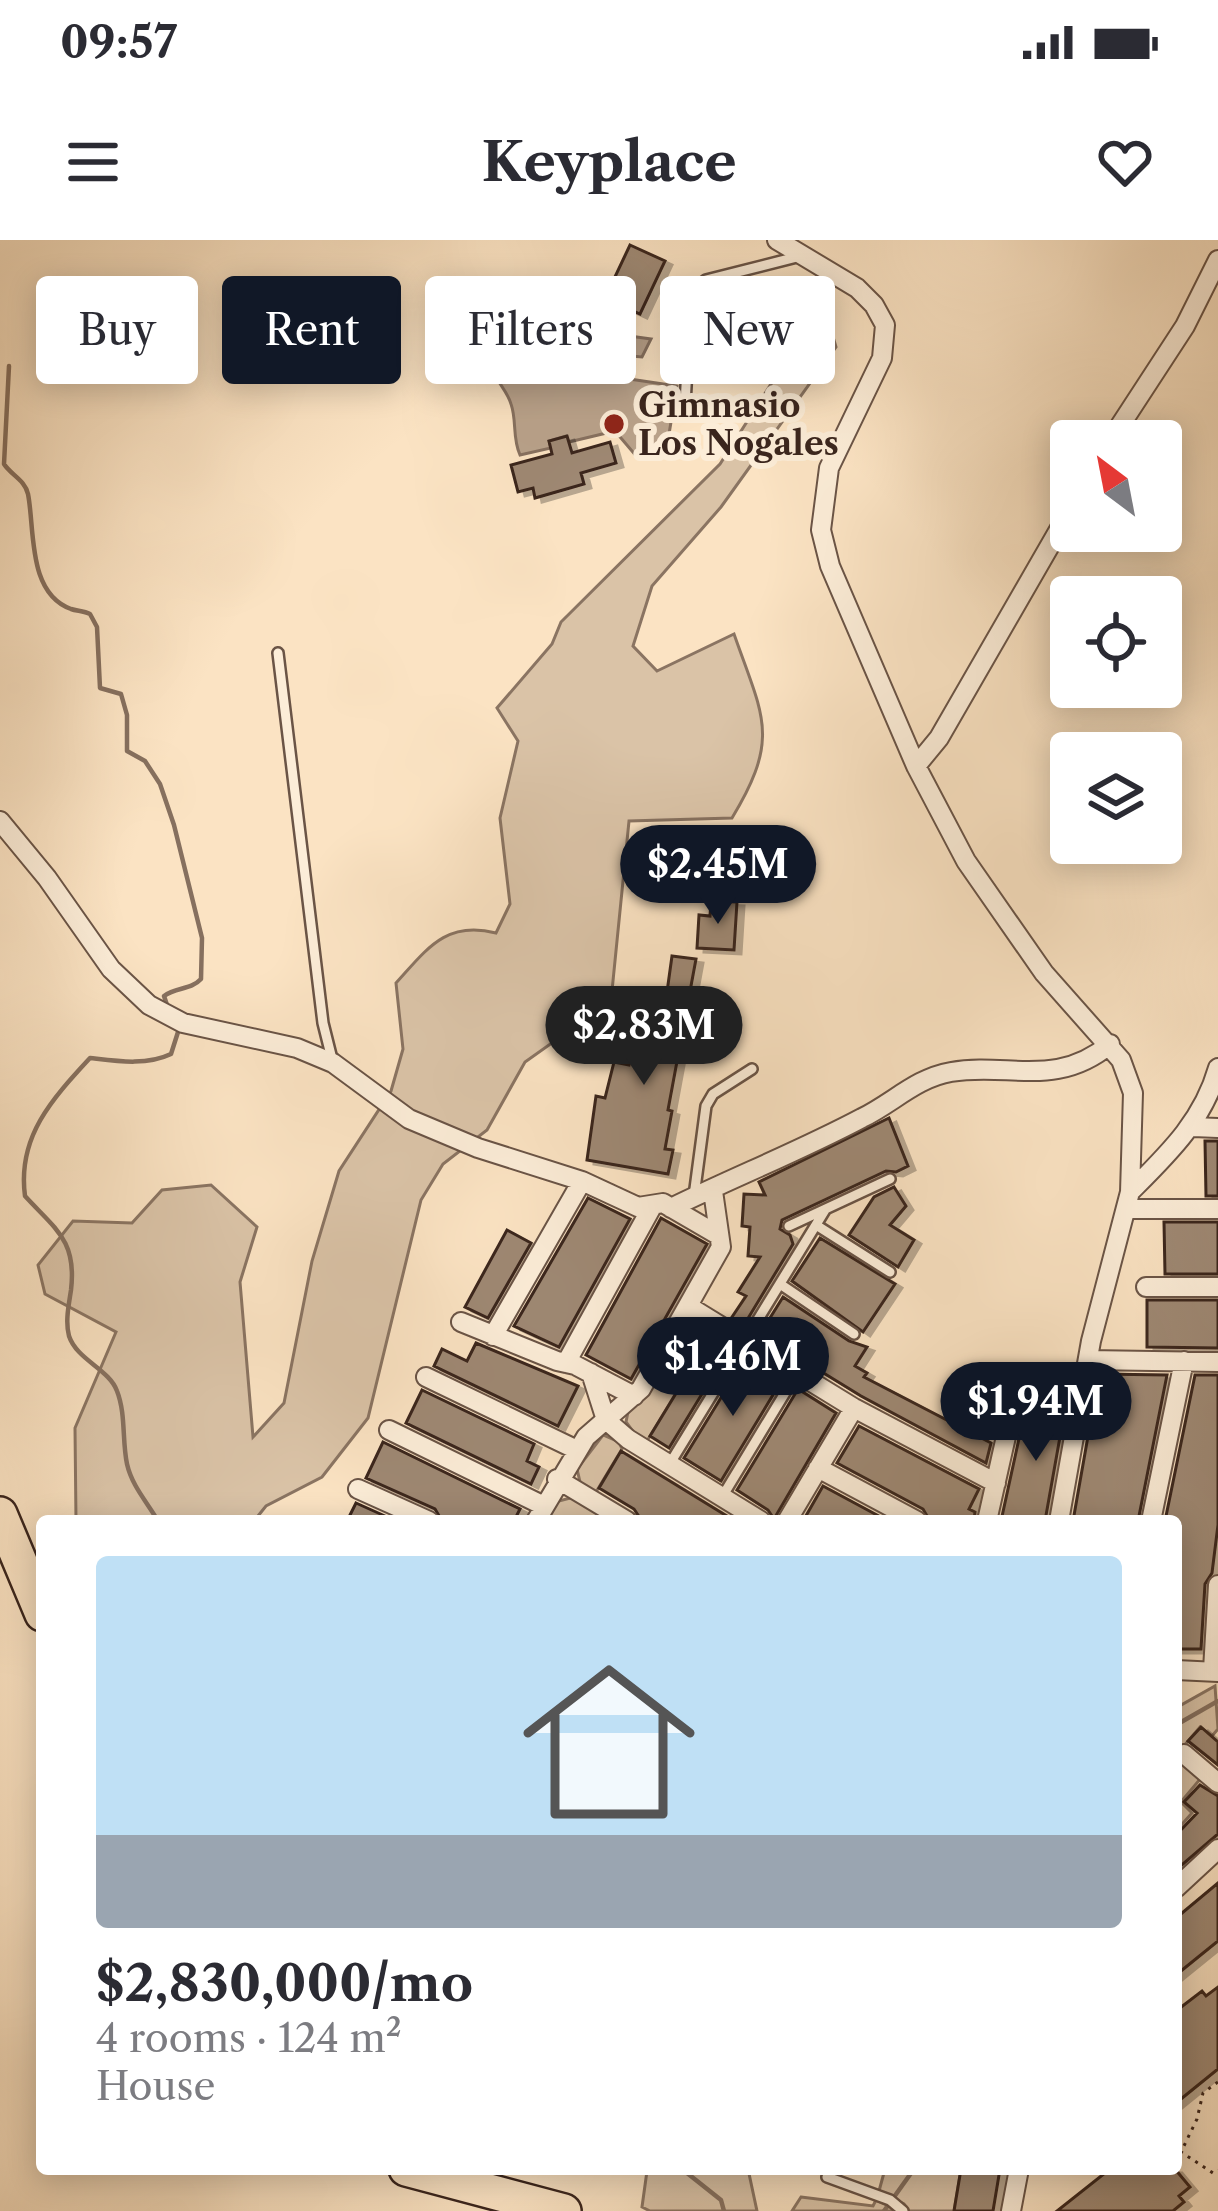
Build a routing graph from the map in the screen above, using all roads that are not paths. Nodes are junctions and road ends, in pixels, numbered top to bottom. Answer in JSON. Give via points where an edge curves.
{"nodes":[{"id":1,"x":777,"y":240,"type":"edge"},
{"id":2,"x":801,"y":256,"type":"junction"},
{"id":3,"x":1218,"y":260,"type":"edge"},
{"id":4,"x":685,"y":405,"type":"dead end"},
{"id":5,"x":1124,"y":420,"type":"edge"},
{"id":6,"x":1050,"y":545,"type":"edge"},
{"id":7,"x":278,"y":653,"type":"dead end"},
{"id":8,"x":916,"y":766,"type":"junction"},
{"id":9,"x":0,"y":820,"type":"edge"},
{"id":10,"x":1109,"y":1044,"type":"junction"},
{"id":11,"x":333,"y":1063,"type":"junction"},
{"id":12,"x":1218,"y":1068,"type":"edge"},
{"id":13,"x":752,"y":1069,"type":"dead end"},
{"id":14,"x":1192,"y":1127,"type":"junction"},
{"id":15,"x":1218,"y":1127,"type":"edge"},
{"id":16,"x":890,"y":1178,"type":"dead end"},
{"id":17,"x":582,"y":1181,"type":"junction"},
{"id":18,"x":704,"y":1194,"type":"junction"},
{"id":19,"x":1128,"y":1201,"type":"junction"},
{"id":20,"x":662,"y":1206,"type":"junction"},
{"id":21,"x":1218,"y":1209,"type":"edge"},
{"id":22,"x":825,"y":1210,"type":"junction"},
{"id":23,"x":816,"y":1225,"type":"junction"},
{"id":24,"x":789,"y":1226,"type":"dead end"},
{"id":25,"x":718,"y":1235,"type":"junction"},
{"id":26,"x":890,"y":1272,"type":"dead end"},
{"id":27,"x":780,"y":1284,"type":"junction"},
{"id":28,"x":1146,"y":1286,"type":"dead end"},
{"id":29,"x":1218,"y":1287,"type":"edge"},
{"id":30,"x":688,"y":1306,"type":"junction"},
{"id":31,"x":460,"y":1322,"type":"dead end"},
{"id":32,"x":854,"y":1334,"type":"dead end"},
{"id":33,"x":494,"y":1336,"type":"junction"},
{"id":34,"x":745,"y":1341,"type":"junction"},
{"id":35,"x":1088,"y":1360,"type":"junction"},
{"id":36,"x":1184,"y":1361,"type":"junction"},
{"id":37,"x":1218,"y":1362,"type":"edge"},
{"id":38,"x":566,"y":1363,"type":"junction"},
{"id":39,"x":591,"y":1373,"type":"junction"},
{"id":40,"x":797,"y":1373,"type":"junction"},
{"id":41,"x":426,"y":1377,"type":"dead end"},
{"id":42,"x":634,"y":1396,"type":"junction"},
{"id":43,"x":854,"y":1408,"type":"junction"},
{"id":44,"x":606,"y":1420,"type":"junction"},
{"id":45,"x":389,"y":1430,"type":"dead end"},
{"id":46,"x":1007,"y":1432,"type":"dead end"},
{"id":47,"x":577,"y":1450,"type":"junction"},
{"id":48,"x":669,"y":1465,"type":"junction"},
{"id":49,"x":818,"y":1468,"type":"junction"},
{"id":50,"x":557,"y":1479,"type":"junction"},
{"id":51,"x":996,"y":1483,"type":"junction"},
{"id":52,"x":358,"y":1489,"type":"dead end"},
{"id":53,"x":722,"y":1497,"type":"junction"},
{"id":54,"x":540,"y":1513,"type":"edge"},
{"id":55,"x":0,"y":1514,"type":"edge"},
{"id":56,"x":416,"y":1515,"type":"edge"},
{"id":57,"x":617,"y":1515,"type":"edge"},
{"id":58,"x":750,"y":1515,"type":"edge"},
{"id":59,"x":791,"y":1515,"type":"edge"},
{"id":60,"x":906,"y":1515,"type":"edge"},
{"id":61,"x":988,"y":1515,"type":"edge"},
{"id":62,"x":1060,"y":1515,"type":"edge"},
{"id":63,"x":1152,"y":1515,"type":"edge"},
{"id":64,"x":1218,"y":1585,"type":"edge"},
{"id":65,"x":36,"y":1600,"type":"edge"},
{"id":66,"x":1182,"y":1670,"type":"edge"},
{"id":67,"x":1216,"y":1671,"type":"edge"},
{"id":68,"x":1184,"y":1754,"type":"dead end"},
{"id":69,"x":1218,"y":1784,"type":"edge"},
{"id":70,"x":1218,"y":1849,"type":"edge"},
{"id":71,"x":1182,"y":1882,"type":"edge"},
{"id":72,"x":428,"y":2175,"type":"edge"},
{"id":73,"x":1018,"y":2175,"type":"edge"},
{"id":74,"x":827,"y":2176,"type":"dead end"},
{"id":75,"x":556,"y":2210,"type":"edge"},
{"id":76,"x":903,"y":2211,"type":"edge"},
{"id":77,"x":1011,"y":2211,"type":"edge"}],
"edges":[{"from":1,"to":2,"type":"street"},
{"from":2,"to":4,"type":"lane","via":[[691,292]]},
{"from":2,"to":8,"type":"street","via":[[867,296],[885,325],[882,358],[829,468],[821,530]]},
{"from":3,"to":5,"type":"street"},
{"from":6,"to":8,"type":"street"},
{"from":7,"to":11,"type":"lane"},
{"from":8,"to":10,"type":"street","via":[[1001,915]]},
{"from":9,"to":11,"type":"street","via":[[111,969],[149,1005],[183,1023]]},
{"from":10,"to":18,"type":"street","via":[[1048,1070],[938,1074]]},
{"from":10,"to":19,"type":"street","via":[[1132,1093]]},
{"from":11,"to":17,"type":"street","via":[[409,1119]]},
{"from":12,"to":14,"type":"street"},
{"from":13,"to":18,"type":"lane","via":[[706,1106]]},
{"from":14,"to":15,"type":"street"},
{"from":14,"to":19,"type":"street"},
{"from":16,"to":22,"type":"lane"},
{"from":17,"to":20,"type":"street","via":[[638,1208]]},
{"from":17,"to":33,"type":"street"},
{"from":18,"to":20,"type":"street"},
{"from":18,"to":25,"type":"street"},
{"from":19,"to":21,"type":"street"},
{"from":19,"to":35,"type":"street"},
{"from":20,"to":25,"type":"street"},
{"from":20,"to":38,"type":"street"},
{"from":22,"to":23,"type":"lane"},
{"from":22,"to":24,"type":"lane"},
{"from":23,"to":26,"type":"lane"},
{"from":23,"to":27,"type":"lane"},
{"from":25,"to":30,"type":"street","via":[[721,1247]]},
{"from":27,"to":32,"type":"lane"},
{"from":27,"to":34,"type":"lane"},
{"from":28,"to":29,"type":"street"},
{"from":30,"to":34,"type":"street"},
{"from":30,"to":42,"type":"street"},
{"from":31,"to":33,"type":"street"},
{"from":33,"to":38,"type":"street"},
{"from":34,"to":40,"type":"street"},
{"from":34,"to":48,"type":"lane"},
{"from":35,"to":36,"type":"street"},
{"from":35,"to":62,"type":"street"},
{"from":36,"to":37,"type":"street"},
{"from":36,"to":63,"type":"street"},
{"from":38,"to":39,"type":"street"},
{"from":39,"to":42,"type":"street"},
{"from":39,"to":44,"type":"street"},
{"from":40,"to":43,"type":"street"},
{"from":40,"to":53,"type":"lane"},
{"from":41,"to":47,"type":"street"},
{"from":42,"to":44,"type":"street"},
{"from":43,"to":49,"type":"street"},
{"from":43,"to":51,"type":"street"},
{"from":44,"to":47,"type":"street"},
{"from":44,"to":48,"type":"street"},
{"from":45,"to":54,"type":"street"},
{"from":46,"to":51,"type":"street"},
{"from":47,"to":50,"type":"street"},
{"from":48,"to":53,"type":"street"},
{"from":49,"to":59,"type":"street"},
{"from":49,"to":60,"type":"street"},
{"from":50,"to":54,"type":"street"},
{"from":50,"to":57,"type":"street"},
{"from":51,"to":61,"type":"street"},
{"from":52,"to":56,"type":"street"},
{"from":53,"to":58,"type":"street"},
{"from":55,"to":65,"type":"highway"},
{"from":64,"to":67,"type":"street"},
{"from":66,"to":67,"type":"street"},
{"from":68,"to":69,"type":"street"},
{"from":70,"to":71,"type":"street"},
{"from":72,"to":75,"type":"highway"},
{"from":73,"to":77,"type":"street"},
{"from":74,"to":76,"type":"lane"}]}
